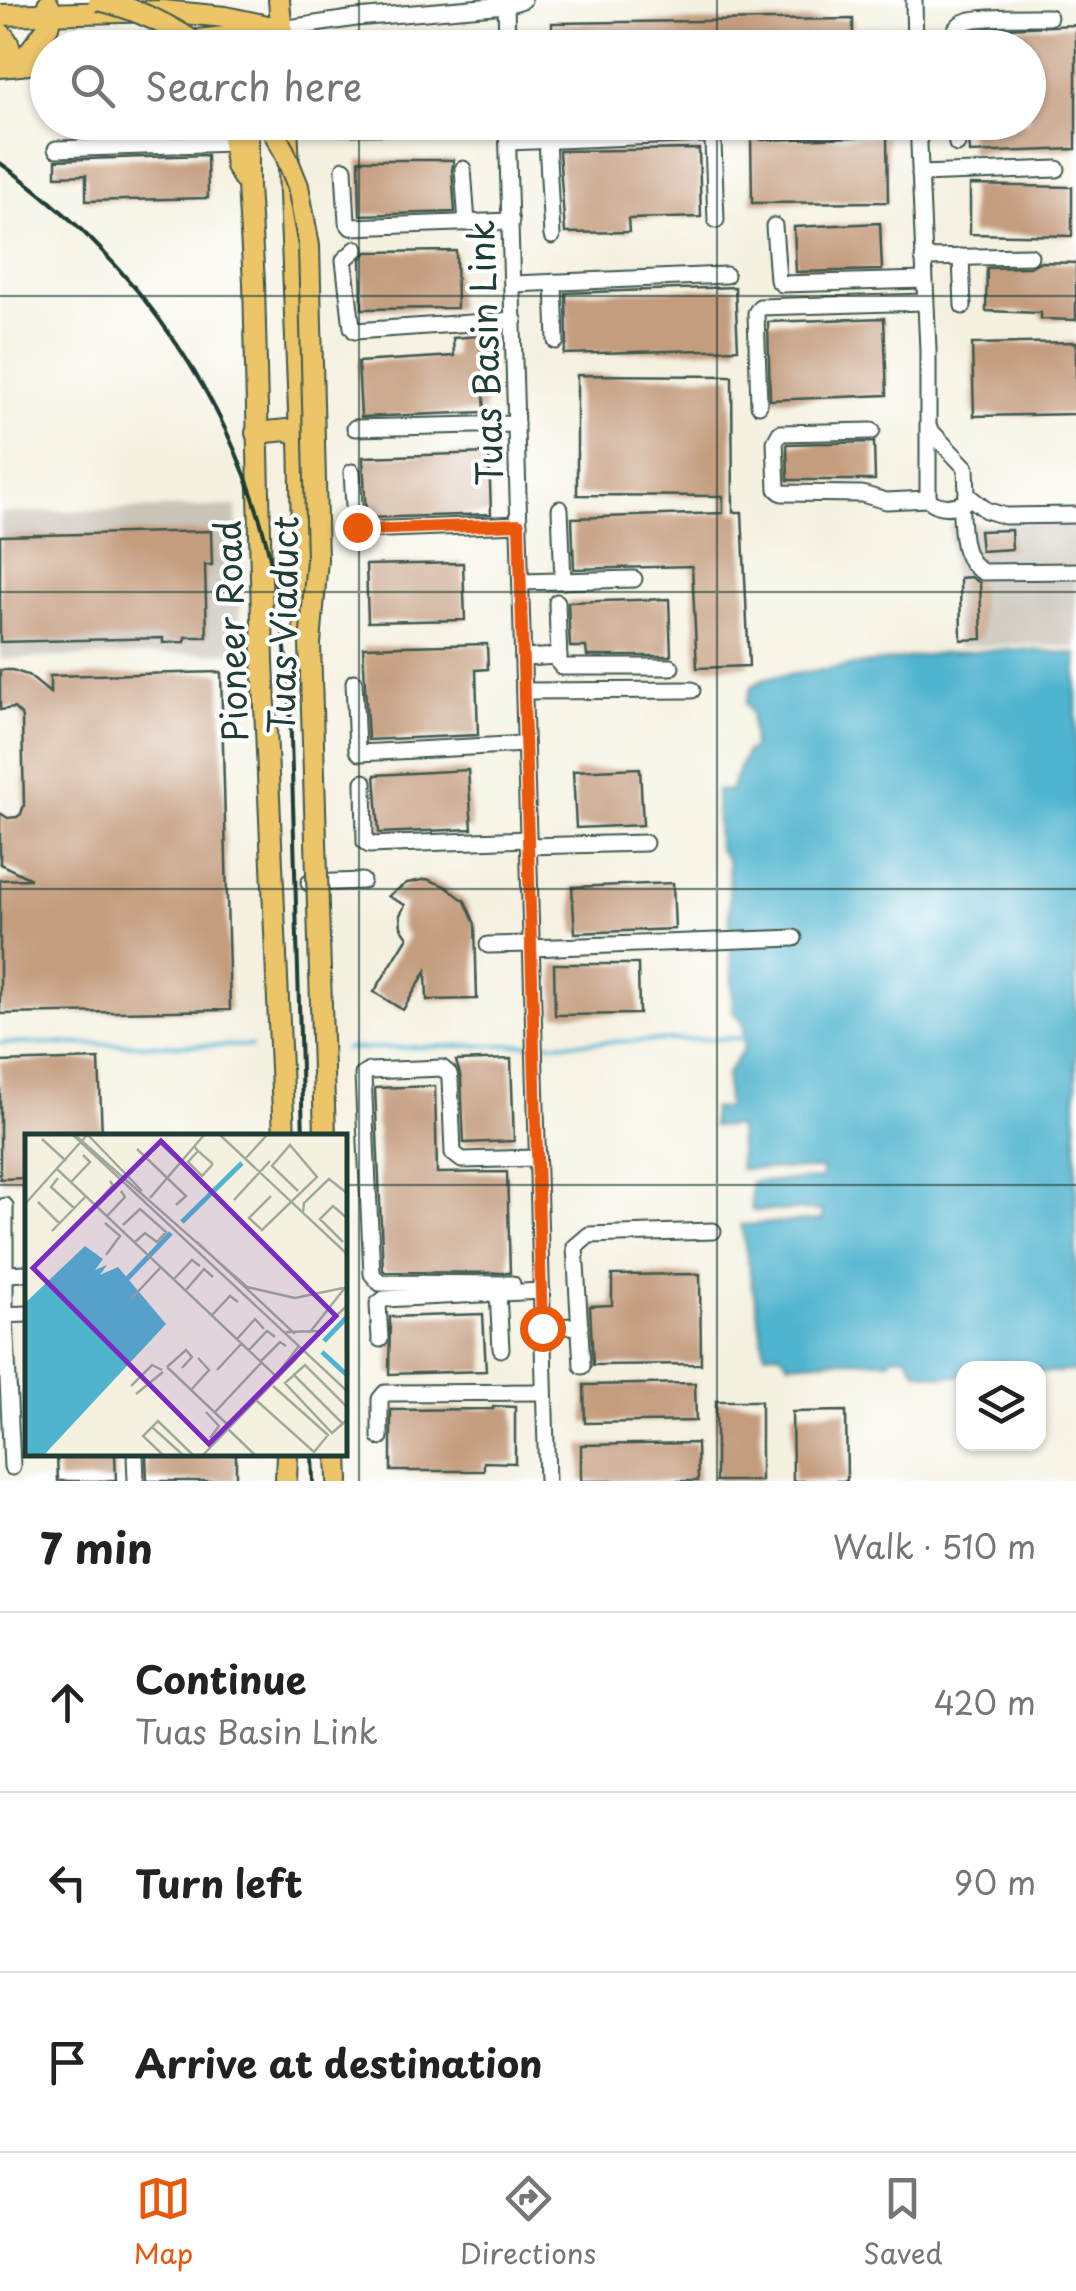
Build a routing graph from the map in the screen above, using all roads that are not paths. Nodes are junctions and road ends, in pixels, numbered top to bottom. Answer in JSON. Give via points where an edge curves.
{"nodes":[{"id":1,"x":99,"y":0,"type":"edge"},
{"id":2,"x":278,"y":0,"type":"edge"},
{"id":3,"x":523,"y":0,"type":"edge"},
{"id":4,"x":914,"y":0,"type":"edge"},
{"id":5,"x":506,"y":2,"type":"edge"},
{"id":6,"x":49,"y":6,"type":"edge"},
{"id":7,"x":0,"y":15,"type":"edge"},
{"id":8,"x":1049,"y":17,"type":"dead end"},
{"id":9,"x":246,"y":26,"type":"edge"},
{"id":10,"x":173,"y":30,"type":"edge"},
{"id":11,"x":282,"y":30,"type":"edge"},
{"id":12,"x":312,"y":30,"type":"edge"},
{"id":13,"x":507,"y":30,"type":"edge"},
{"id":14,"x":915,"y":30,"type":"edge"},
{"id":15,"x":955,"y":30,"type":"edge"},
{"id":16,"x":0,"y":33,"type":"edge"},
{"id":17,"x":30,"y":47,"type":"edge"},
{"id":18,"x":10,"y":66,"type":"edge"},
{"id":19,"x":123,"y":140,"type":"edge"},
{"id":20,"x":234,"y":140,"type":"edge"},
{"id":21,"x":278,"y":140,"type":"edge"},
{"id":22,"x":288,"y":140,"type":"edge"},
{"id":23,"x":508,"y":140,"type":"edge"},
{"id":24,"x":547,"y":140,"type":"edge"},
{"id":25,"x":713,"y":140,"type":"edge"},
{"id":26,"x":919,"y":140,"type":"edge"},
{"id":27,"x":957,"y":140,"type":"edge"},
{"id":28,"x":957,"y":144,"type":"dead end"},
{"id":29,"x":56,"y":148,"type":"dead end"},
{"id":30,"x":344,"y":168,"type":"dead end"},
{"id":31,"x":463,"y":169,"type":"dead end"},
{"id":32,"x":1057,"y":170,"type":"dead end"},
{"id":33,"x":920,"y":174,"type":"junction"},
{"id":34,"x":716,"y":220,"type":"dead end"},
{"id":35,"x":511,"y":221,"type":"junction"},
{"id":36,"x":467,"y":223,"type":"junction"},
{"id":37,"x":774,"y":226,"type":"dead end"},
{"id":38,"x":552,"y":236,"type":"dead end"},
{"id":39,"x":356,"y":248,"type":"dead end"},
{"id":40,"x":1030,"y":256,"type":"dead end"},
{"id":41,"x":961,"y":257,"type":"junction"},
{"id":42,"x":923,"y":258,"type":"junction"},
{"id":43,"x":726,"y":275,"type":"dead end"},
{"id":44,"x":924,"y":280,"type":"junction"},
{"id":45,"x":554,"y":282,"type":"junction"},
{"id":46,"x":513,"y":284,"type":"junction"},
{"id":47,"x":924,"y":302,"type":"junction"},
{"id":48,"x":963,"y":306,"type":"dead end"},
{"id":49,"x":514,"y":320,"type":"junction"},
{"id":50,"x":556,"y":342,"type":"dead end"},
{"id":51,"x":759,"y":405,"type":"dead end"},
{"id":52,"x":516,"y":424,"type":"junction"},
{"id":53,"x":355,"y":428,"type":"dead end"},
{"id":54,"x":929,"y":429,"type":"junction"},
{"id":55,"x":872,"y":431,"type":"dead end"},
{"id":56,"x":256,"y":433,"type":"junction"},
{"id":57,"x":300,"y":435,"type":"junction"},
{"id":58,"x":352,"y":472,"type":"dead end"},
{"id":59,"x":928,"y":499,"type":"junction"},
{"id":60,"x":964,"y":500,"type":"junction"},
{"id":61,"x":560,"y":508,"type":"dead end"},
{"id":62,"x":1076,"y":515,"type":"edge"},
{"id":63,"x":519,"y":524,"type":"junction"},
{"id":64,"x":1076,"y":571,"type":"edge"},
{"id":65,"x":634,"y":579,"type":"dead end"},
{"id":66,"x":562,"y":581,"type":"junction"},
{"id":67,"x":521,"y":582,"type":"junction"},
{"id":68,"x":557,"y":602,"type":"dead end"},
{"id":69,"x":559,"y":656,"type":"junction"},
{"id":70,"x":523,"y":658,"type":"junction"},
{"id":71,"x":671,"y":667,"type":"dead end"},
{"id":72,"x":354,"y":682,"type":"dead end"},
{"id":73,"x":692,"y":690,"type":"dead end"},
{"id":74,"x":524,"y":691,"type":"junction"},
{"id":75,"x":525,"y":744,"type":"junction"},
{"id":76,"x":364,"y":782,"type":"dead end"},
{"id":77,"x":528,"y":842,"type":"junction"},
{"id":78,"x":644,"y":843,"type":"dead end"},
{"id":79,"x":362,"y":881,"type":"dead end"},
{"id":80,"x":310,"y":883,"type":"junction"},
{"id":81,"x":794,"y":938,"type":"dead end"},
{"id":82,"x":488,"y":945,"type":"dead end"},
{"id":83,"x":531,"y":946,"type":"junction"},
{"id":84,"x":284,"y":1134,"type":"edge"},
{"id":85,"x":316,"y":1134,"type":"edge"},
{"id":86,"x":325,"y":1134,"type":"edge"},
{"id":87,"x":537,"y":1158,"type":"junction"},
{"id":88,"x":5,"y":1206,"type":"dead end"},
{"id":89,"x":712,"y":1231,"type":"dead end"},
{"id":90,"x":25,"y":1273,"type":"edge"},
{"id":91,"x":5,"y":1274,"type":"junction"},
{"id":92,"x":505,"y":1289,"type":"junction"},
{"id":93,"x":542,"y":1291,"type":"junction"},
{"id":94,"x":2,"y":1315,"type":"edge"},
{"id":95,"x":580,"y":1326,"type":"junction"},
{"id":96,"x":542,"y":1328,"type":"junction"},
{"id":97,"x":380,"y":1339,"type":"dead end"},
{"id":98,"x":501,"y":1350,"type":"dead end"},
{"id":99,"x":582,"y":1366,"type":"dead end"},
{"id":100,"x":543,"y":1392,"type":"junction"},
{"id":101,"x":380,"y":1437,"type":"dead end"},
{"id":102,"x":135,"y":1456,"type":"edge"},
{"id":103,"x":287,"y":1456,"type":"edge"},
{"id":104,"x":327,"y":1456,"type":"edge"},
{"id":105,"x":336,"y":1456,"type":"edge"},
{"id":106,"x":12,"y":1467,"type":"dead end"},
{"id":107,"x":136,"y":1481,"type":"edge"},
{"id":108,"x":286,"y":1481,"type":"edge"},
{"id":109,"x":328,"y":1481,"type":"edge"},
{"id":110,"x":338,"y":1481,"type":"edge"},
{"id":111,"x":546,"y":1481,"type":"edge"}],
"edges":[{"from":1,"to":10,"type":"main road","bridge":true},
{"from":2,"to":11,"type":"main road"},
{"from":3,"to":5,"type":"street"},
{"from":4,"to":14,"type":"street"},
{"from":5,"to":12,"type":"street","via":[[356,18]]},
{"from":5,"to":13,"type":"street"},
{"from":6,"to":7,"type":"main road"},
{"from":6,"to":9,"type":"main road","via":[[163,11]]},
{"from":8,"to":15,"type":"street","via":[[968,20]]},
{"from":16,"to":18,"type":"main road"},
{"from":17,"to":18,"type":"main road"},
{"from":19,"to":29,"type":"street"},
{"from":20,"to":56,"type":"main road","name":"Pioneer Road","via":[[236,166],[248,186]]},
{"from":21,"to":86,"type":"main road","name":"Tuas Viaduct","bridge":true,"via":[[298,186],[308,246],[318,558],[310,644]]},
{"from":22,"to":57,"type":"main road","name":"Pioneer Road"},
{"from":23,"to":35,"type":"street","name":"Tuas Basin Link"},
{"from":24,"to":38,"type":"street"},
{"from":25,"to":34,"type":"street"},
{"from":26,"to":33,"type":"street"},
{"from":27,"to":28,"type":"street"},
{"from":30,"to":36,"type":"street","via":[[351,227]]},
{"from":31,"to":36,"type":"street"},
{"from":32,"to":33,"type":"street"},
{"from":33,"to":42,"type":"street"},
{"from":35,"to":36,"type":"street"},
{"from":35,"to":46,"type":"street","name":"Tuas Basin Link"},
{"from":37,"to":44,"type":"street","via":[[782,284]]},
{"from":39,"to":49,"type":"street","via":[[344,260],[355,331]]},
{"from":40,"to":41,"type":"street"},
{"from":41,"to":42,"type":"street"},
{"from":41,"to":48,"type":"street"},
{"from":42,"to":44,"type":"street"},
{"from":43,"to":45,"type":"street"},
{"from":44,"to":47,"type":"street"},
{"from":45,"to":46,"type":"street"},
{"from":45,"to":50,"type":"street"},
{"from":46,"to":49,"type":"street","name":"Tuas Basin Link"},
{"from":47,"to":51,"type":"street","via":[[760,308]]},
{"from":47,"to":54,"type":"street"},
{"from":49,"to":52,"type":"street","name":"Tuas Basin Link"},
{"from":52,"to":53,"type":"street"},
{"from":52,"to":63,"type":"street","name":"Tuas Basin Link"},
{"from":54,"to":59,"type":"street"},
{"from":54,"to":60,"type":"street","via":[[966,468]]},
{"from":55,"to":59,"type":"street","via":[[780,433],[777,488],[886,501]]},
{"from":56,"to":57,"type":"main road"},
{"from":56,"to":84,"type":"main road","name":"Pioneer Road"},
{"from":57,"to":80,"type":"main road","name":"Pioneer Road"},
{"from":58,"to":63,"type":"street","via":[[355,524],[362,530]]},
{"from":59,"to":60,"type":"street","via":[[954,507]]},
{"from":60,"to":62,"type":"street","via":[[1006,516]]},
{"from":60,"to":64,"type":"street","via":[[966,557],[976,569]]},
{"from":61,"to":66,"type":"street"},
{"from":63,"to":67,"type":"street","name":"Tuas Basin Link"},
{"from":65,"to":66,"type":"street"},
{"from":66,"to":67,"type":"street"},
{"from":67,"to":70,"type":"street","name":"Tuas Basin Link"},
{"from":68,"to":69,"type":"street"},
{"from":69,"to":70,"type":"street"},
{"from":69,"to":71,"type":"street","via":[[564,668]]},
{"from":70,"to":74,"type":"street","name":"Tuas Basin Link"},
{"from":72,"to":75,"type":"street","via":[[360,753]]},
{"from":73,"to":74,"type":"street"},
{"from":74,"to":75,"type":"street","name":"Tuas Basin Link"},
{"from":75,"to":77,"type":"street","name":"Tuas Basin Link"},
{"from":76,"to":77,"type":"street","via":[[368,846]]},
{"from":77,"to":78,"type":"street"},
{"from":77,"to":83,"type":"street","name":"Tuas Basin Link"},
{"from":79,"to":80,"type":"street"},
{"from":80,"to":85,"type":"main road","name":"Pioneer Road"},
{"from":81,"to":83,"type":"street"},
{"from":82,"to":83,"type":"street"},
{"from":83,"to":87,"type":"street","name":"Tuas Basin Link"},
{"from":87,"to":92,"type":"street","via":[[456,1157],[450,1079],[442,1068],[363,1075],[374,1279]]},
{"from":87,"to":93,"type":"street","name":"Tuas Basin Link"},
{"from":88,"to":91,"type":"street"},
{"from":89,"to":95,"type":"street","via":[[590,1235],[575,1246]]},
{"from":90,"to":91,"type":"street"},
{"from":91,"to":94,"type":"street"},
{"from":92,"to":93,"type":"street"},
{"from":92,"to":97,"type":"street","via":[[384,1299],[378,1304]]},
{"from":92,"to":98,"type":"street"},
{"from":93,"to":96,"type":"street","name":"Tuas Basin Link"},
{"from":94,"to":106,"type":"street"},
{"from":95,"to":96,"type":"street"},
{"from":95,"to":99,"type":"street"},
{"from":96,"to":100,"type":"street","name":"Tuas Basin Link"},
{"from":100,"to":101,"type":"street","via":[[386,1393],[380,1399]]},
{"from":100,"to":111,"type":"street","name":"Tuas Basin Link"},
{"from":102,"to":107,"type":"street"},
{"from":103,"to":108,"type":"main road"},
{"from":104,"to":109,"type":"main road"},
{"from":105,"to":110,"type":"main road"}]}
